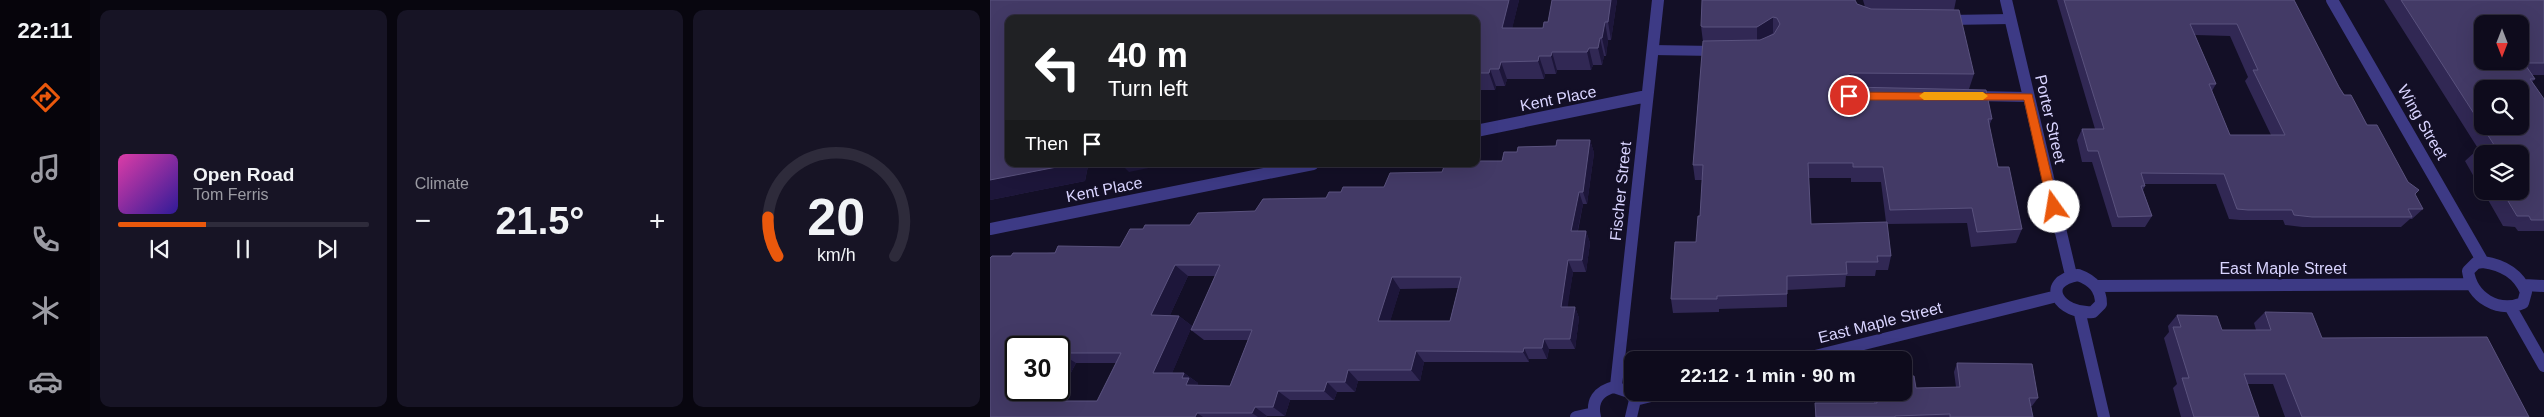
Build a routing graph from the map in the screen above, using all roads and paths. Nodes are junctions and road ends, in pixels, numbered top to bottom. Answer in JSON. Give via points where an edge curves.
{"nodes":[{"id":1,"x":1658,"y":0,"type":"edge"},
{"id":2,"x":2006,"y":0,"type":"edge"},
{"id":3,"x":2332,"y":0,"type":"edge"},
{"id":4,"x":2010,"y":19,"type":"junction"},
{"id":5,"x":1942,"y":20,"type":"edge"},
{"id":6,"x":1652,"y":50,"type":"junction"},
{"id":7,"x":1726,"y":51,"type":"edge"},
{"id":8,"x":1647,"y":96,"type":"junction"},
{"id":9,"x":1962,"y":96,"type":"edge"},
{"id":10,"x":2028,"y":97,"type":"junction"},
{"id":11,"x":1480,"y":130,"type":"edge"},
{"id":12,"x":1298,"y":167,"type":"edge"},
{"id":13,"x":990,"y":229,"type":"edge"},
{"id":14,"x":2483,"y":262,"type":"junction"},
{"id":15,"x":2071,"y":276,"type":"junction"},
{"id":16,"x":2470,"y":284,"type":"junction"},
{"id":17,"x":2524,"y":285,"type":"junction"},
{"id":18,"x":2097,"y":286,"type":"junction"},
{"id":19,"x":2544,"y":286,"type":"edge"},
{"id":20,"x":2057,"y":296,"type":"junction"},
{"id":21,"x":2511,"y":308,"type":"junction"},
{"id":22,"x":2080,"y":314,"type":"junction"},
{"id":23,"x":1834,"y":351,"type":"edge"},
{"id":24,"x":2544,"y":366,"type":"edge"},
{"id":25,"x":1616,"y":386,"type":"junction"},
{"id":26,"x":1624,"y":389,"type":"edge"},
{"id":27,"x":1635,"y":401,"type":"edge"},
{"id":28,"x":1594,"y":415,"type":"edge"},
{"id":29,"x":1576,"y":417,"type":"edge"},
{"id":30,"x":1631,"y":417,"type":"edge"},
{"id":31,"x":2104,"y":417,"type":"edge"}],
"edges":[{"from":1,"to":6,"type":"street","name":"Fischer Street"},
{"from":2,"to":4,"type":"street","name":"Porter Street"},
{"from":3,"to":14,"type":"street","name":"Wing Street"},
{"from":4,"to":5,"type":"lane"},
{"from":4,"to":10,"type":"street","name":"Porter Street"},
{"from":6,"to":7,"type":"lane"},
{"from":6,"to":8,"type":"street","name":"Fischer Street"},
{"from":8,"to":11,"type":"street","name":"Kent Place"},
{"from":8,"to":25,"type":"street","name":"Fischer Street"},
{"from":9,"to":10,"type":"lane"},
{"from":10,"to":15,"type":"street","name":"Porter Street"},
{"from":12,"to":13,"type":"street","name":"Kent Place"},
{"from":14,"to":16,"type":"street","via":[[2476,263],[2468,271]]},
{"from":14,"to":17,"type":"street","via":[[2511,271]]},
{"from":15,"to":18,"type":"street","via":[[2085,277]]},
{"from":15,"to":20,"type":"street","via":[[2057,285]]},
{"from":16,"to":18,"type":"street","name":"East Maple Street"},
{"from":16,"to":21,"type":"street","via":[[2483,298]]},
{"from":17,"to":19,"type":"street"},
{"from":17,"to":21,"type":"street","via":[[2526,298]]},
{"from":18,"to":22,"type":"street","via":[[2101,304],[2093,312]]},
{"from":20,"to":22,"type":"street","via":[[2066,308]]},
{"from":20,"to":23,"type":"street","name":"East Maple Street"},
{"from":21,"to":24,"type":"street"},
{"from":22,"to":31,"type":"street"},
{"from":25,"to":26,"type":"street"},
{"from":25,"to":28,"type":"street","via":[[1598,395]]},
{"from":27,"to":30,"type":"street"},
{"from":28,"to":29,"type":"street"}]}
